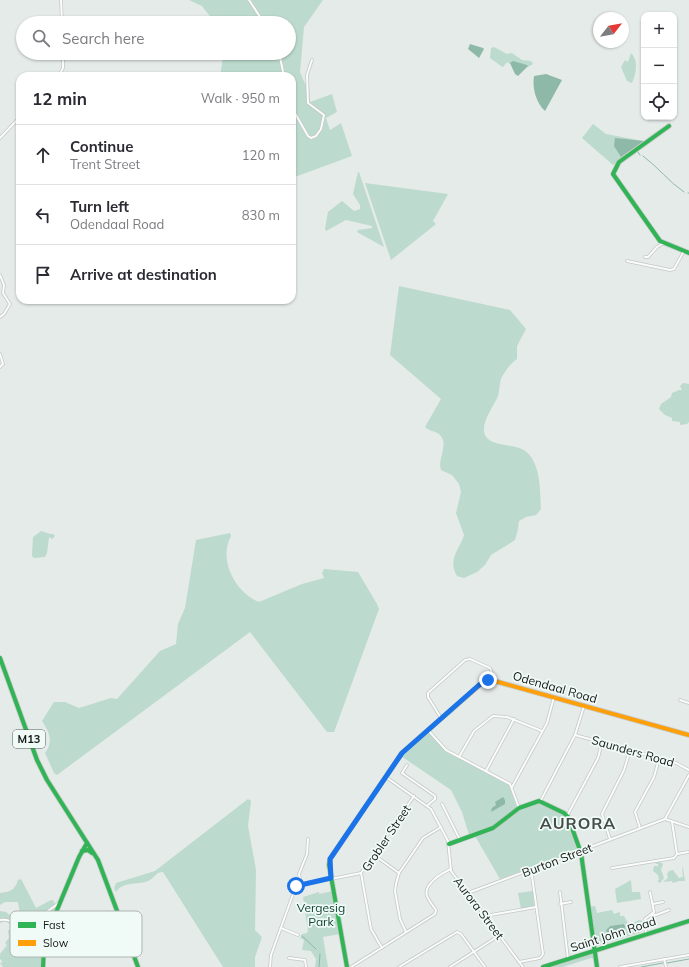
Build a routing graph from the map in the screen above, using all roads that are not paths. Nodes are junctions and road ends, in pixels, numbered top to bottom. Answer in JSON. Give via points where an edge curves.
{"nodes":[{"id":1,"x":61,"y":0,"type":"edge"},
{"id":2,"x":248,"y":0,"type":"edge"},
{"id":3,"x":62,"y":16,"type":"edge"},
{"id":4,"x":259,"y":16,"type":"edge"},
{"id":5,"x":63,"y":60,"type":"edge"},
{"id":6,"x":281,"y":60,"type":"edge"},
{"id":7,"x":312,"y":60,"type":"dead end"},
{"id":8,"x":60,"y":72,"type":"edge"},
{"id":9,"x":283,"y":72,"type":"edge"},
{"id":10,"x":296,"y":115,"type":"edge"},
{"id":11,"x":16,"y":121,"type":"edge"},
{"id":12,"x":669,"y":126,"type":"dead end"},
{"id":13,"x":0,"y":138,"type":"edge"},
{"id":14,"x":664,"y":243,"type":"junction"},
{"id":15,"x":684,"y":251,"type":"junction"},
{"id":16,"x":689,"y":253,"type":"edge"},
{"id":17,"x":645,"y":257,"type":"dead end"},
{"id":18,"x":627,"y":262,"type":"dead end"},
{"id":19,"x":0,"y":275,"type":"edge"},
{"id":20,"x":0,"y":317,"type":"edge"},
{"id":21,"x":0,"y":354,"type":"edge"},
{"id":22,"x":0,"y":367,"type":"edge"},
{"id":23,"x":0,"y":658,"type":"edge"},
{"id":24,"x":490,"y":680,"type":"junction"},
{"id":25,"x":554,"y":697,"type":"junction"},
{"id":26,"x":680,"y":700,"type":"dead end"},
{"id":27,"x":689,"y":703,"type":"edge"},
{"id":28,"x":584,"y":706,"type":"junction"},
{"id":29,"x":441,"y":718,"type":"junction"},
{"id":30,"x":514,"y":719,"type":"junction"},
{"id":31,"x":428,"y":730,"type":"junction"},
{"id":32,"x":542,"y":731,"type":"junction"},
{"id":33,"x":576,"y":735,"type":"junction"},
{"id":34,"x":689,"y":735,"type":"edge"},
{"id":35,"x":602,"y":742,"type":"junction"},
{"id":36,"x":630,"y":750,"type":"junction"},
{"id":37,"x":459,"y":757,"type":"junction"},
{"id":38,"x":659,"y":759,"type":"junction"},
{"id":39,"x":407,"y":765,"type":"dead end"},
{"id":40,"x":689,"y":770,"type":"edge"},
{"id":41,"x":486,"y":771,"type":"junction"},
{"id":42,"x":689,"y":775,"type":"edge"},
{"id":43,"x":386,"y":777,"type":"junction"},
{"id":44,"x":512,"y":787,"type":"junction"},
{"id":45,"x":414,"y":796,"type":"junction"},
{"id":46,"x":541,"y":800,"type":"junction"},
{"id":47,"x":442,"y":804,"type":"dead end"},
{"id":48,"x":427,"y":805,"type":"junction"},
{"id":49,"x":519,"y":808,"type":"junction"},
{"id":50,"x":567,"y":816,"type":"junction"},
{"id":51,"x":666,"y":819,"type":"junction"},
{"id":52,"x":672,"y":822,"type":"junction"},
{"id":53,"x":441,"y":827,"type":"junction"},
{"id":54,"x":689,"y":827,"type":"edge"},
{"id":55,"x":640,"y":828,"type":"junction"},
{"id":56,"x":308,"y":839,"type":"dead end"},
{"id":57,"x":460,"y":840,"type":"junction"},
{"id":58,"x":610,"y":840,"type":"junction"},
{"id":59,"x":87,"y":842,"type":"junction"},
{"id":60,"x":449,"y":844,"type":"junction"},
{"id":61,"x":82,"y":851,"type":"junction"},
{"id":62,"x":580,"y":851,"type":"junction"},
{"id":63,"x":688,"y":852,"type":"edge"},
{"id":64,"x":677,"y":854,"type":"junction"},
{"id":65,"x":374,"y":855,"type":"junction"},
{"id":66,"x":96,"y":857,"type":"junction"},
{"id":67,"x":612,"y":868,"type":"dead end"},
{"id":68,"x":451,"y":869,"type":"junction"},
{"id":69,"x":531,"y":869,"type":"junction"},
{"id":70,"x":361,"y":873,"type":"junction"},
{"id":71,"x":400,"y":873,"type":"junction"},
{"id":72,"x":331,"y":878,"type":"junction"},
{"id":73,"x":301,"y":884,"type":"junction"},
{"id":74,"x":560,"y":892,"type":"dead end"},
{"id":75,"x":650,"y":892,"type":"dead end"},
{"id":76,"x":468,"y":893,"type":"junction"},
{"id":77,"x":60,"y":902,"type":"junction"},
{"id":78,"x":571,"y":902,"type":"dead end"},
{"id":79,"x":664,"y":902,"type":"dead end"},
{"id":80,"x":560,"y":904,"type":"junction"},
{"id":81,"x":653,"y":904,"type":"junction"},
{"id":82,"x":536,"y":907,"type":"junction"},
{"id":83,"x":670,"y":910,"type":"dead end"},
{"id":84,"x":48,"y":911,"type":"edge"},
{"id":85,"x":56,"y":911,"type":"edge"},
{"id":86,"x":117,"y":911,"type":"edge"},
{"id":87,"x":653,"y":914,"type":"junction"},
{"id":88,"x":485,"y":916,"type":"junction"},
{"id":89,"x":0,"y":920,"type":"edge"},
{"id":90,"x":10,"y":921,"type":"edge"},
{"id":91,"x":689,"y":921,"type":"edge"},
{"id":92,"x":281,"y":928,"type":"junction"},
{"id":93,"x":406,"y":932,"type":"junction"},
{"id":94,"x":298,"y":935,"type":"dead end"},
{"id":95,"x":646,"y":935,"type":"junction"},
{"id":96,"x":500,"y":936,"type":"junction"},
{"id":97,"x":382,"y":948,"type":"junction"},
{"id":98,"x":594,"y":951,"type":"junction"},
{"id":99,"x":474,"y":953,"type":"junction"},
{"id":100,"x":689,"y":955,"type":"edge"},
{"id":101,"x":134,"y":957,"type":"edge"},
{"id":102,"x":289,"y":958,"type":"dead end"},
{"id":103,"x":568,"y":959,"type":"junction"},
{"id":104,"x":664,"y":959,"type":"junction"},
{"id":105,"x":519,"y":962,"type":"junction"},
{"id":106,"x":637,"y":966,"type":"edge"},
{"id":107,"x":138,"y":967,"type":"edge"},
{"id":108,"x":270,"y":967,"type":"edge"},
{"id":109,"x":306,"y":967,"type":"edge"},
{"id":110,"x":347,"y":967,"type":"edge"},
{"id":111,"x":351,"y":967,"type":"edge"},
{"id":112,"x":399,"y":967,"type":"edge"},
{"id":113,"x":450,"y":967,"type":"edge"},
{"id":114,"x":485,"y":967,"type":"edge"},
{"id":115,"x":523,"y":967,"type":"edge"},
{"id":116,"x":543,"y":967,"type":"edge"},
{"id":117,"x":597,"y":967,"type":"edge"},
{"id":118,"x":620,"y":967,"type":"edge"},
{"id":119,"x":666,"y":967,"type":"edge"}],
"edges":[{"from":1,"to":3,"type":"street"},
{"from":2,"to":4,"type":"street"},
{"from":5,"to":8,"type":"street"},
{"from":6,"to":9,"type":"street"},
{"from":7,"to":10,"type":"street","via":[[307,74],[308,103],[324,115],[316,136],[308,136]]},
{"from":11,"to":13,"type":"street"},
{"from":12,"to":14,"type":"street","via":[[619,162],[613,174]]},
{"from":14,"to":15,"type":"street"},
{"from":14,"to":17,"type":"street"},
{"from":15,"to":16,"type":"street"},
{"from":15,"to":18,"type":"street","via":[[674,268],[670,270]]},
{"from":19,"to":20,"type":"street","via":[[4,285],[3,293],[10,304]]},
{"from":21,"to":22,"type":"street","via":[[4,364]]},
{"from":23,"to":59,"type":"street","number":"M13","via":[[40,767]]},
{"from":24,"to":25,"type":"street","name":"Odendaal Road"},
{"from":24,"to":29,"type":"street","via":[[479,685]]},
{"from":24,"to":29,"type":"street","via":[[490,668],[470,659],[465,660],[428,693]]},
{"from":25,"to":28,"type":"street","name":"Odendaal Road"},
{"from":25,"to":32,"type":"street"},
{"from":26,"to":27,"type":"street"},
{"from":28,"to":33,"type":"street"},
{"from":28,"to":34,"type":"street","name":"Odendaal Road"},
{"from":29,"to":31,"type":"street"},
{"from":30,"to":32,"type":"street"},
{"from":30,"to":37,"type":"street","via":[[500,715],[488,718],[472,733]]},
{"from":30,"to":41,"type":"street"},
{"from":31,"to":37,"type":"street","via":[[446,750]]},
{"from":31,"to":43,"type":"street","via":[[402,753]]},
{"from":32,"to":44,"type":"street"},
{"from":33,"to":35,"type":"street","name":"Saunders Road"},
{"from":33,"to":46,"type":"street"},
{"from":35,"to":36,"type":"street","name":"Saunders Road"},
{"from":35,"to":50,"type":"street","via":[[598,758]]},
{"from":36,"to":38,"type":"street","name":"Saunders Road"},
{"from":36,"to":58,"type":"street","via":[[624,772],[602,813]]},
{"from":37,"to":41,"type":"street"},
{"from":38,"to":40,"type":"street","name":"Saunders Road","via":[[676,763]]},
{"from":38,"to":55,"type":"street","via":[[654,777],[635,812]]},
{"from":39,"to":48,"type":"street","via":[[402,773],[436,797]]},
{"from":41,"to":44,"type":"street"},
{"from":42,"to":51,"type":"street"},
{"from":43,"to":45,"type":"street","name":"Aurora Street"},
{"from":43,"to":72,"type":"street","via":[[329,861]]},
{"from":44,"to":49,"type":"street"},
{"from":45,"to":48,"type":"street","name":"Aurora Street"},
{"from":45,"to":65,"type":"street","name":"Grobler Street"},
{"from":46,"to":49,"type":"street"},
{"from":46,"to":50,"type":"street"},
{"from":47,"to":57,"type":"street"},
{"from":48,"to":53,"type":"street","name":"Aurora Street"},
{"from":49,"to":57,"type":"street","via":[[494,827]]},
{"from":50,"to":62,"type":"street"},
{"from":51,"to":52,"type":"street"},
{"from":51,"to":55,"type":"street","name":"Burton Street"},
{"from":52,"to":54,"type":"street"},
{"from":52,"to":64,"type":"street"},
{"from":53,"to":60,"type":"street","name":"Aurora Street"},
{"from":53,"to":71,"type":"street","via":[[424,836]]},
{"from":55,"to":58,"type":"street","name":"Burton Street"},
{"from":56,"to":73,"type":"street","via":[[307,854],[299,874]]},
{"from":57,"to":60,"type":"street"},
{"from":58,"to":62,"type":"street","name":"Burton Street"},
{"from":59,"to":61,"type":"street"},
{"from":59,"to":66,"type":"street","number":"M13"},
{"from":60,"to":68,"type":"street","name":"Aurora Street"},
{"from":61,"to":66,"type":"street","via":[[89,850]]},
{"from":61,"to":77,"type":"street"},
{"from":62,"to":69,"type":"street","name":"Burton Street"},
{"from":62,"to":98,"type":"street"},
{"from":63,"to":64,"type":"street"},
{"from":64,"to":67,"type":"street","via":[[675,857]]},
{"from":65,"to":70,"type":"street","name":"Grobler Street"},
{"from":65,"to":71,"type":"street"},
{"from":66,"to":86,"type":"street","number":"M13"},
{"from":68,"to":76,"type":"street","name":"Aurora Street"},
{"from":68,"to":93,"type":"street","via":[[435,878],[427,889],[427,896],[436,912],[434,915]]},
{"from":69,"to":76,"type":"street","name":"Burton Street"},
{"from":69,"to":82,"type":"street"},
{"from":70,"to":72,"type":"street"},
{"from":70,"to":97,"type":"street","name":"Grobler Street","via":[[371,930]]},
{"from":71,"to":93,"type":"street","via":[[395,891],[400,920]]},
{"from":72,"to":73,"type":"street"},
{"from":72,"to":110,"type":"street"},
{"from":73,"to":92,"type":"street","via":[[295,887]]},
{"from":74,"to":80,"type":"street"},
{"from":75,"to":81,"type":"street"},
{"from":76,"to":88,"type":"street","name":"Aurora Street"},
{"from":77,"to":84,"type":"street"},
{"from":77,"to":85,"type":"street"},
{"from":78,"to":80,"type":"street"},
{"from":79,"to":81,"type":"street"},
{"from":80,"to":103,"type":"street"},
{"from":81,"to":87,"type":"street"},
{"from":82,"to":88,"type":"street"},
{"from":82,"to":105,"type":"street","via":[[543,955]]},
{"from":83,"to":87,"type":"street"},
{"from":87,"to":95,"type":"street","via":[[644,919]]},
{"from":88,"to":96,"type":"street","name":"Aurora Street"},
{"from":89,"to":90,"type":"street"},
{"from":91,"to":95,"type":"street","name":"Saint John Road"},
{"from":92,"to":94,"type":"street"},
{"from":92,"to":108,"type":"street","via":[[271,955]]},
{"from":93,"to":97,"type":"street"},
{"from":95,"to":98,"type":"street","name":"Saint John Road"},
{"from":96,"to":99,"type":"street"},
{"from":96,"to":105,"type":"street","name":"Aurora Street"},
{"from":97,"to":111,"type":"street"},
{"from":98,"to":103,"type":"street","name":"Saint John Road"},
{"from":98,"to":117,"type":"street"},
{"from":99,"to":112,"type":"street","via":[[456,932]]},
{"from":99,"to":113,"type":"street"},
{"from":99,"to":114,"type":"street"},
{"from":100,"to":104,"type":"street"},
{"from":101,"to":107,"type":"street","number":"M13"},
{"from":102,"to":109,"type":"street","via":[[305,960]]},
{"from":103,"to":116,"type":"street","name":"Saint John Road"},
{"from":104,"to":106,"type":"street"},
{"from":104,"to":119,"type":"street"},
{"from":105,"to":115,"type":"street","name":"Aurora Street"},
{"from":106,"to":118,"type":"street"}]}
